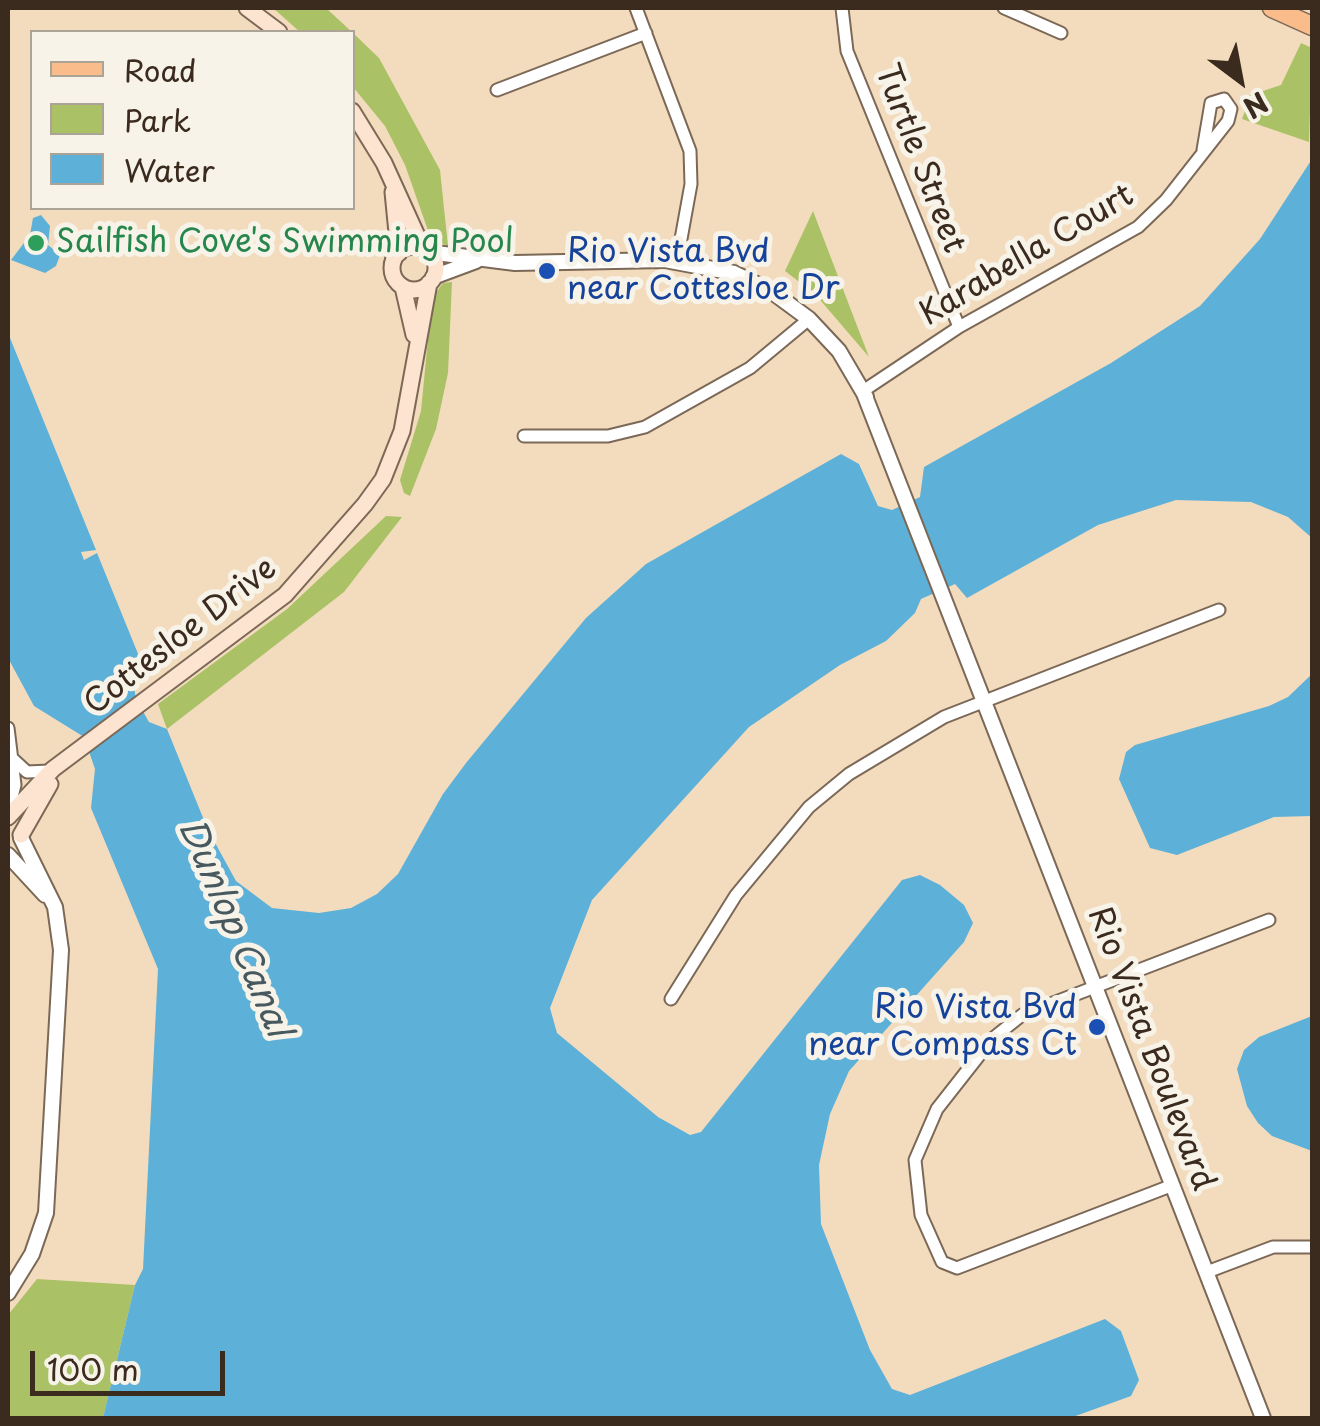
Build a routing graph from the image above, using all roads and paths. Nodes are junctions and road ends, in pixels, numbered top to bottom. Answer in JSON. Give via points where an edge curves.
{"nodes":[{"id":1,"x":247,"y":8,"type":"edge"},
{"id":2,"x":636,"y":8,"type":"edge"},
{"id":3,"x":842,"y":8,"type":"edge"},
{"id":4,"x":1004,"y":8,"type":"edge"},
{"id":5,"x":1272,"y":8,"type":"edge"},
{"id":6,"x":1312,"y":26,"type":"edge"},
{"id":7,"x":276,"y":30,"type":"edge"},
{"id":8,"x":646,"y":33,"type":"junction"},
{"id":9,"x":1061,"y":33,"type":"dead end"},
{"id":10,"x":497,"y":90,"type":"dead end"},
{"id":11,"x":355,"y":116,"type":"edge"},
{"id":12,"x":1204,"y":150,"type":"dead end"},
{"id":13,"x":391,"y":179,"type":"junction"},
{"id":14,"x":426,"y":250,"type":"junction"},
{"id":15,"x":398,"y":252,"type":"junction"},
{"id":16,"x":477,"y":261,"type":"junction"},
{"id":17,"x":677,"y":261,"type":"junction"},
{"id":18,"x":432,"y":280,"type":"junction"},
{"id":19,"x":404,"y":288,"type":"junction"},
{"id":20,"x":809,"y":319,"type":"junction"},
{"id":21,"x":959,"y":327,"type":"junction"},
{"id":22,"x":416,"y":349,"type":"junction"},
{"id":23,"x":862,"y":392,"type":"junction"},
{"id":24,"x":524,"y":436,"type":"dead end"},
{"id":25,"x":1218,"y":610,"type":"dead end"},
{"id":26,"x":983,"y":701,"type":"junction"},
{"id":27,"x":8,"y":728,"type":"edge"},
{"id":28,"x":75,"y":754,"type":"junction"},
{"id":29,"x":14,"y":760,"type":"junction"},
{"id":30,"x":53,"y":769,"type":"junction"},
{"id":31,"x":8,"y":817,"type":"edge"},
{"id":32,"x":21,"y":837,"type":"junction"},
{"id":33,"x":8,"y":853,"type":"edge"},
{"id":34,"x":56,"y":907,"type":"junction"},
{"id":35,"x":1268,"y":920,"type":"dead end"},
{"id":36,"x":1095,"y":985,"type":"junction"},
{"id":37,"x":671,"y":999,"type":"dead end"},
{"id":38,"x":1173,"y":1185,"type":"junction"},
{"id":39,"x":1312,"y":1247,"type":"edge"},
{"id":40,"x":1207,"y":1272,"type":"junction"},
{"id":41,"x":8,"y":1293,"type":"edge"},
{"id":42,"x":1263,"y":1418,"type":"edge"}],
"edges":[{"from":1,"to":7,"type":"main road"},
{"from":2,"to":8,"type":"street"},
{"from":3,"to":21,"type":"street","name":"Turtle Street","via":[[847,51]]},
{"from":4,"to":9,"type":"street"},
{"from":5,"to":6,"type":"main road"},
{"from":8,"to":10,"type":"street"},
{"from":8,"to":17,"type":"street","via":[[690,151]]},
{"from":11,"to":13,"type":"main road"},
{"from":12,"to":21,"type":"street","name":"Karabella Court","via":[[1138,227]]},
{"from":13,"to":14,"type":"main road"},
{"from":13,"to":15,"type":"main road"},
{"from":14,"to":15,"type":"main road"},
{"from":14,"to":16,"type":"street","name":"Rio Vista Boulevard"},
{"from":14,"to":18,"type":"main road","via":[[435,264]]},
{"from":15,"to":19,"type":"main road","via":[[392,269]]},
{"from":16,"to":17,"type":"street","name":"Rio Vista Boulevard"},
{"from":16,"to":18,"type":"street","name":"Rio Vista Boulevard"},
{"from":17,"to":20,"type":"street","name":"Rio Vista Boulevard","via":[[752,281]]},
{"from":18,"to":19,"type":"main road","via":[[418,290]]},
{"from":18,"to":22,"type":"main road","name":"Cottesloe Drive"},
{"from":19,"to":22,"type":"main road","name":"Cottesloe Drive"},
{"from":20,"to":23,"type":"street","name":"Rio Vista Boulevard","via":[[839,351]]},
{"from":20,"to":24,"type":"street","via":[[750,368],[645,427],[608,436]]},
{"from":21,"to":23,"type":"street","name":"Karabella Court"},
{"from":22,"to":28,"type":"main road","name":"Cottesloe Drive","via":[[396,448],[366,504],[284,595]]},
{"from":23,"to":26,"type":"street","name":"Rio Vista Boulevard"},
{"from":25,"to":26,"type":"street"},
{"from":26,"to":36,"type":"street","name":"Rio Vista Boulevard"},
{"from":26,"to":37,"type":"street","via":[[848,774],[809,807],[736,896]]},
{"from":27,"to":29,"type":"street"},
{"from":28,"to":30,"type":"main road","name":"Cottesloe Drive"},
{"from":28,"to":32,"type":"main road","name":"Cottesloe Drive","via":[[28,817]]},
{"from":29,"to":30,"type":"street","via":[[32,774]]},
{"from":29,"to":31,"type":"street"},
{"from":30,"to":31,"type":"main road","name":"Cottesloe Drive"},
{"from":31,"to":32,"type":"street"},
{"from":32,"to":33,"type":"street"},
{"from":32,"to":34,"type":"street"},
{"from":33,"to":34,"type":"street"},
{"from":34,"to":41,"type":"street","via":[[61,950],[48,1195],[32,1254]]},
{"from":35,"to":36,"type":"street"},
{"from":36,"to":38,"type":"street","name":"Rio Vista Boulevard"},
{"from":36,"to":38,"type":"street","via":[[1008,1024],[937,1110],[915,1160],[921,1214],[942,1262],[957,1268]]},
{"from":38,"to":40,"type":"street","name":"Rio Vista Boulevard"},
{"from":39,"to":40,"type":"street","via":[[1273,1247]]},
{"from":40,"to":42,"type":"street","name":"Rio Vista Boulevard"}]}
